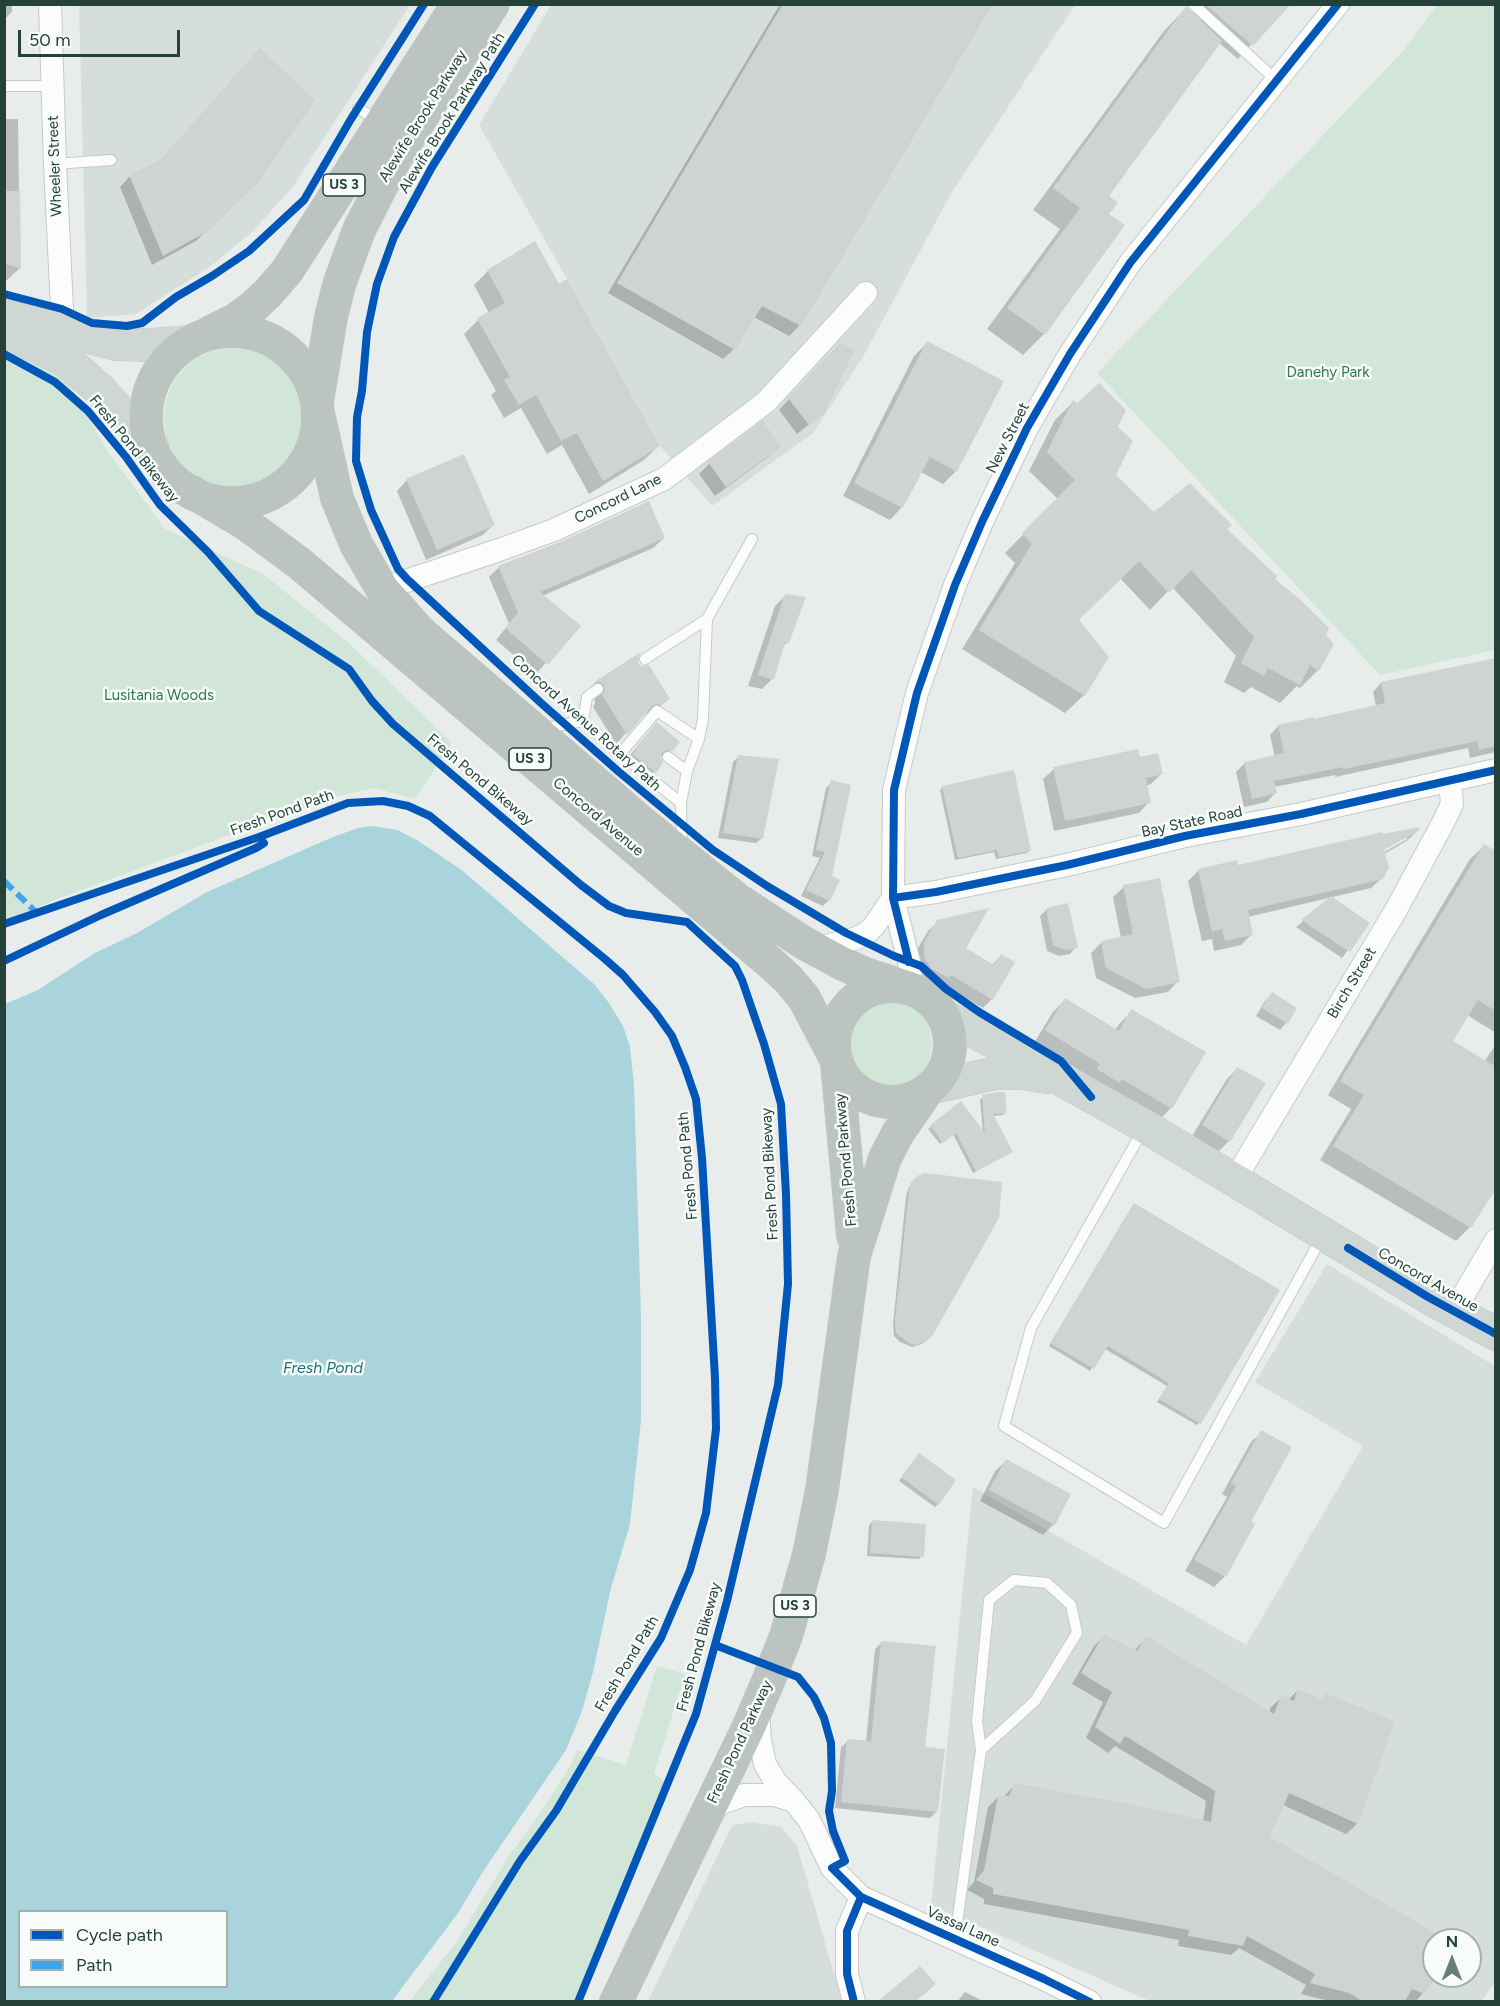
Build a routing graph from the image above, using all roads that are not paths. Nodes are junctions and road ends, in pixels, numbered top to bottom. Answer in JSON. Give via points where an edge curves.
{"nodes":[{"id":1,"x":50,"y":4,"type":"edge"},
{"id":2,"x":458,"y":4,"type":"edge"},
{"id":3,"x":493,"y":4,"type":"edge"},
{"id":4,"x":1193,"y":4,"type":"edge"},
{"id":5,"x":1338,"y":4,"type":"edge"},
{"id":6,"x":1276,"y":80,"type":"junction"},
{"id":7,"x":4,"y":86,"type":"edge"},
{"id":8,"x":52,"y":86,"type":"junction"},
{"id":9,"x":111,"y":160,"type":"dead end"},
{"id":10,"x":55,"y":165,"type":"junction"},
{"id":11,"x":866,"y":293,"type":"dead end"},
{"id":12,"x":4,"y":314,"type":"edge"},
{"id":13,"x":60,"y":328,"type":"junction"},
{"id":14,"x":4,"y":330,"type":"edge"},
{"id":15,"x":196,"y":340,"type":"junction"},
{"id":16,"x":318,"y":408,"type":"junction"},
{"id":17,"x":152,"y":446,"type":"junction"},
{"id":18,"x":192,"y":492,"type":"junction"},
{"id":19,"x":752,"y":539,"type":"dead end"},
{"id":20,"x":382,"y":589,"type":"junction"},
{"id":21,"x":707,"y":619,"type":"junction"},
{"id":22,"x":645,"y":659,"type":"dead end"},
{"id":23,"x":598,"y":689,"type":"dead end"},
{"id":24,"x":583,"y":721,"type":"junction"},
{"id":25,"x":534,"y":731,"type":"junction"},
{"id":26,"x":699,"y":739,"type":"junction"},
{"id":27,"x":620,"y":754,"type":"junction"},
{"id":28,"x":668,"y":757,"type":"dead end"},
{"id":29,"x":1496,"y":770,"type":"edge"},
{"id":30,"x":687,"y":771,"type":"junction"},
{"id":31,"x":1450,"y":780,"type":"junction"},
{"id":32,"x":681,"y":803,"type":"junction"},
{"id":33,"x":682,"y":857,"type":"junction"},
{"id":34,"x":893,"y":898,"type":"junction"},
{"id":35,"x":815,"y":949,"type":"junction"},
{"id":36,"x":910,"y":989,"type":"junction"},
{"id":37,"x":942,"y":1014,"type":"junction"},
{"id":38,"x":836,"y":1061,"type":"junction"},
{"id":39,"x":1061,"y":1079,"type":"junction"},
{"id":40,"x":929,"y":1088,"type":"junction"},
{"id":41,"x":1146,"y":1127,"type":"junction"},
{"id":42,"x":1234,"y":1181,"type":"junction"},
{"id":43,"x":1324,"y":1234,"type":"junction"},
{"id":44,"x":1496,"y":1240,"type":"edge"},
{"id":45,"x":854,"y":1256,"type":"junction"},
{"id":46,"x":1454,"y":1311,"type":"junction"},
{"id":47,"x":1496,"y":1334,"type":"edge"},
{"id":48,"x":759,"y":1704,"type":"junction"},
{"id":49,"x":981,"y":1750,"type":"junction"},
{"id":50,"x":794,"y":1801,"type":"junction"},
{"id":51,"x":706,"y":1814,"type":"junction"},
{"id":52,"x":861,"y":1897,"type":"junction"},
{"id":53,"x":955,"y":1938,"type":"junction"},
{"id":54,"x":616,"y":2001,"type":"edge"},
{"id":55,"x":854,"y":2001,"type":"edge"},
{"id":56,"x":1090,"y":2001,"type":"edge"}],
"edges":[{"from":1,"to":8,"type":"street","name":"Wheeler Street"},
{"from":2,"to":15,"type":"highway","name":"Alewife Brook Parkway","number":"US 3","via":[[371,116],[303,249],[278,282],[245,313]]},
{"from":3,"to":16,"type":"highway","name":"Alewife Brook Parkway","number":"US 3","via":[[394,161],[359,230],[333,309]]},
{"from":4,"to":6,"type":"lane"},
{"from":5,"to":6,"type":"street","name":"New Street"},
{"from":6,"to":34,"type":"street","name":"New Street","via":[[1130,263],[1027,428],[982,522],[916,693],[894,790]]},
{"from":7,"to":8,"type":"lane"},
{"from":8,"to":10,"type":"street","name":"Wheeler Street"},
{"from":9,"to":10,"type":"lane"},
{"from":10,"to":13,"type":"street","name":"Wheeler Street"},
{"from":11,"to":20,"type":"street","name":"Concord Lane","via":[[766,402],[664,479],[555,530]]},
{"from":12,"to":13,"type":"main road"},
{"from":13,"to":15,"type":"main road","via":[[116,344]]},
{"from":14,"to":17,"type":"main road","via":[[73,366]]},
{"from":15,"to":16,"type":"highway","via":[[236,331],[278,345],[304,370]]},
{"from":15,"to":17,"type":"highway","number":"US 3","via":[[167,362],[151,389],[146,415]]},
{"from":16,"to":18,"type":"highway","via":[[309,456],[279,489],[254,500],[236,502],[209,499]]},
{"from":16,"to":20,"type":"highway","name":"Concord Avenue","number":"US 3","via":[[344,517]]},
{"from":17,"to":18,"type":"highway","number":"US 3","via":[[168,473]]},
{"from":18,"to":38,"type":"highway","name":"Concord Avenue","number":"US 3","via":[[246,524],[299,563],[774,966],[804,998]]},
{"from":19,"to":21,"type":"lane"},
{"from":20,"to":25,"type":"highway","name":"Concord Avenue","number":"US 3","via":[[435,647]]},
{"from":21,"to":22,"type":"lane"},
{"from":21,"to":26,"type":"lane","via":[[704,719]]},
{"from":23,"to":24,"type":"lane","via":[[587,697]]},
{"from":24,"to":25,"type":"lane"},
{"from":24,"to":27,"type":"lane"},
{"from":25,"to":33,"type":"highway","name":"Concord Avenue","number":"US 3"},
{"from":26,"to":27,"type":"lane","via":[[657,711],[641,737]]},
{"from":26,"to":30,"type":"lane"},
{"from":27,"to":32,"type":"lane"},
{"from":28,"to":30,"type":"lane"},
{"from":29,"to":31,"type":"street","name":"Bay State Road"},
{"from":30,"to":32,"type":"lane"},
{"from":31,"to":34,"type":"street","name":"Bay State Road","via":[[1067,865]]},
{"from":31,"to":42,"type":"street","name":"Birch Street","via":[[1452,804],[1438,833]]},
{"from":32,"to":33,"type":"lane"},
{"from":33,"to":35,"type":"highway","name":"Concord Avenue","number":"US 3","via":[[738,900]]},
{"from":34,"to":35,"type":"street","via":[[868,932]]},
{"from":34,"to":36,"type":"street","name":"New Street","via":[[909,963]]},
{"from":35,"to":36,"type":"highway","name":"Concord Avenue","number":"US 3","via":[[856,970]]},
{"from":36,"to":37,"type":"highway","number":"US 3","via":[[927,998]]},
{"from":36,"to":38,"type":"highway","via":[[878,988],[851,1002],[836,1028]]},
{"from":37,"to":39,"type":"main road","name":"Concord Avenue"},
{"from":37,"to":40,"type":"highway","number":"US 3","via":[[949,1034],[949,1054],[942,1073]]},
{"from":38,"to":40,"type":"highway","via":[[853,1087],[877,1100],[904,1100]]},
{"from":38,"to":45,"type":"highway","name":"Fresh Pond Parkway","number":"US 3"},
{"from":39,"to":40,"type":"main road","name":"Concord Avenue","via":[[1008,1072]]},
{"from":39,"to":41,"type":"main road","name":"Concord Avenue"},
{"from":40,"to":45,"type":"highway","name":"Fresh Pond Parkway","number":"US 3","via":[[885,1158]]},
{"from":41,"to":42,"type":"main road","name":"Concord Avenue"},
{"from":41,"to":43,"type":"lane","via":[[1031,1328],[1004,1426],[1164,1523]]},
{"from":42,"to":43,"type":"main road","name":"Concord Avenue"},
{"from":43,"to":46,"type":"main road","name":"Concord Avenue"},
{"from":44,"to":46,"type":"street"},
{"from":45,"to":48,"type":"highway","name":"Fresh Pond Parkway","number":"US 3","via":[[817,1518],[789,1628]]},
{"from":46,"to":47,"type":"main road","name":"Concord Avenue"},
{"from":48,"to":50,"type":"street","name":"Vassal Lane","via":[[758,1728],[765,1764]]},
{"from":48,"to":51,"type":"highway","name":"Fresh Pond Parkway","number":"US 3"},
{"from":49,"to":49,"type":"lane","via":[[1035,1701],[1077,1634],[1071,1605],[1047,1583],[1014,1580],[989,1600],[977,1721]]},
{"from":49,"to":53,"type":"lane"},
{"from":50,"to":51,"type":"street","via":[[775,1795],[744,1795]]},
{"from":50,"to":52,"type":"street","name":"Vassal Lane","via":[[809,1820],[832,1868]]},
{"from":51,"to":54,"type":"highway","name":"Fresh Pond Parkway","number":"US 3"},
{"from":52,"to":53,"type":"street","name":"Vassal Lane"},
{"from":52,"to":55,"type":"street","via":[[847,1931],[847,1974]]},
{"from":53,"to":56,"type":"street","name":"Vassal Lane"}]}
